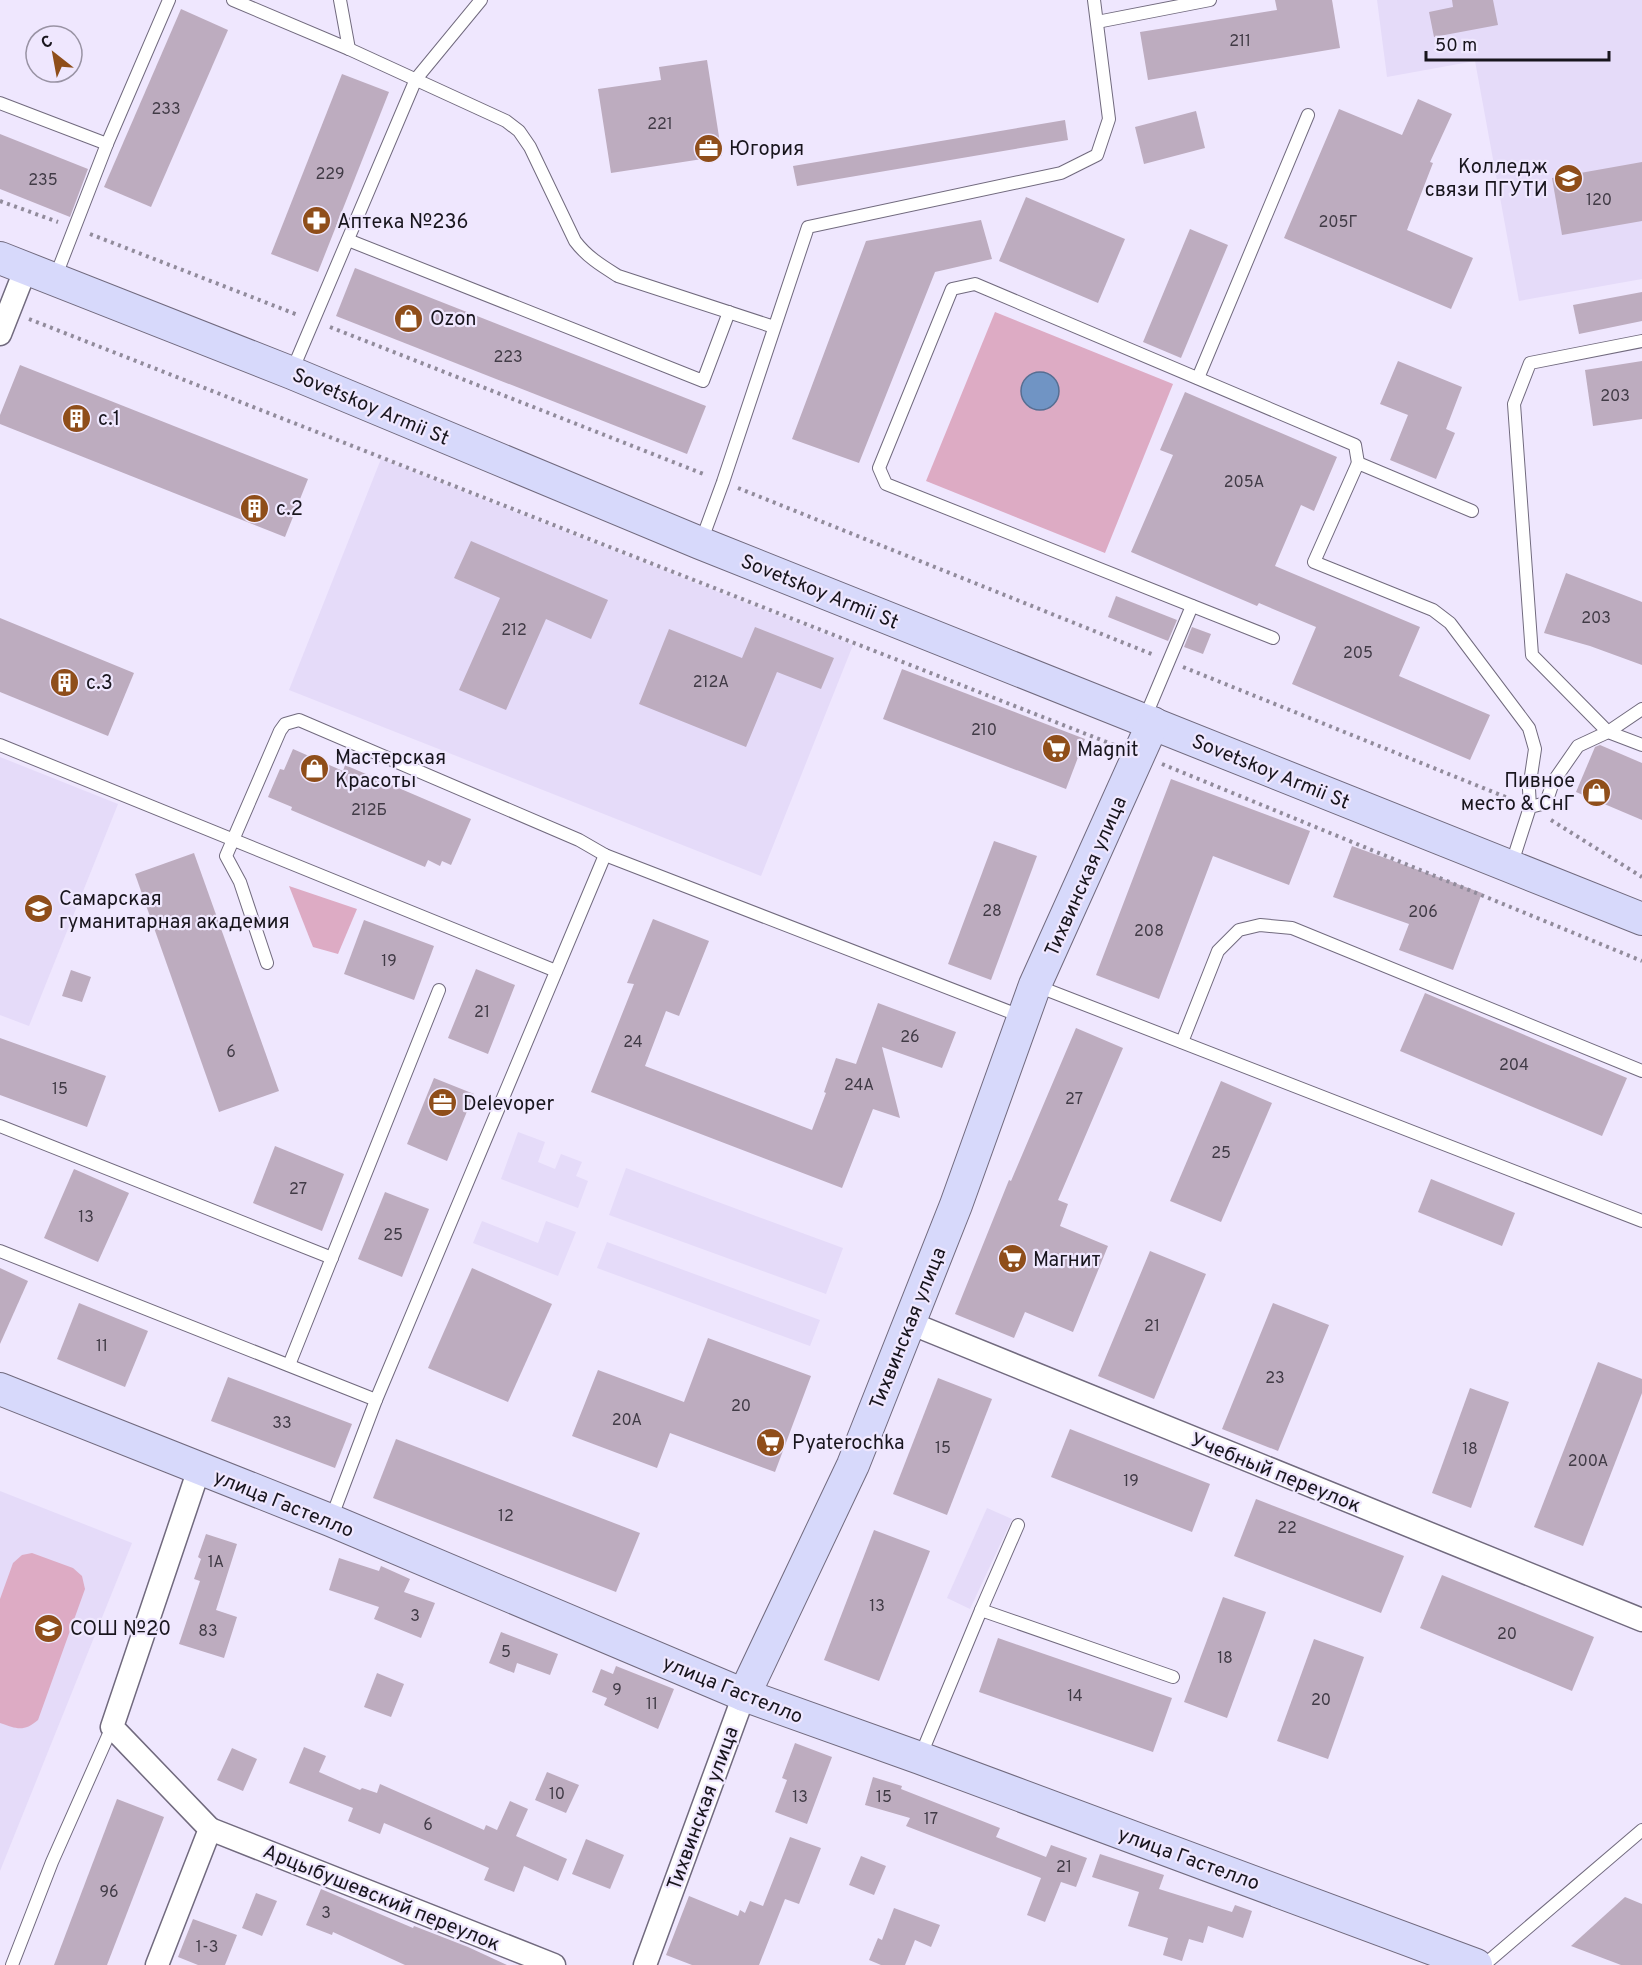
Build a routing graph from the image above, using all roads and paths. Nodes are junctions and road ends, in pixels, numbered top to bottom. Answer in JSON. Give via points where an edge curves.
{"nodes":[{"id":1,"x":169,"y":0,"type":"edge"},
{"id":2,"x":233,"y":0,"type":"edge"},
{"id":3,"x":340,"y":0,"type":"edge"},
{"id":4,"x":481,"y":0,"type":"edge"},
{"id":5,"x":1094,"y":0,"type":"edge"},
{"id":6,"x":1210,"y":0,"type":"edge"},
{"id":7,"x":1097,"y":22,"type":"junction"},
{"id":8,"x":349,"y":49,"type":"junction"},
{"id":9,"x":416,"y":79,"type":"junction"},
{"id":10,"x":0,"y":103,"type":"edge"},
{"id":11,"x":1308,"y":115,"type":"dead end"},
{"id":12,"x":107,"y":144,"type":"junction"},
{"id":13,"x":0,"y":201,"type":"edge"},
{"id":14,"x":73,"y":227,"type":"junction"},
{"id":15,"x":348,"y":240,"type":"junction"},
{"id":16,"x":27,"y":268,"type":"edge"},
{"id":17,"x":9,"y":311,"type":"junction"},
{"id":18,"x":729,"y":312,"type":"junction"},
{"id":19,"x":313,"y":321,"type":"junction"},
{"id":20,"x":774,"y":327,"type":"junction"},
{"id":21,"x":0,"y":334,"type":"edge"},
{"id":22,"x":1642,"y":341,"type":"edge"},
{"id":23,"x":292,"y":372,"type":"junction"},
{"id":24,"x":1198,"y":378,"type":"junction"},
{"id":25,"x":1358,"y":463,"type":"junction"},
{"id":26,"x":723,"y":482,"type":"junction"},
{"id":27,"x":1472,"y":511,"type":"dead end"},
{"id":28,"x":700,"y":543,"type":"junction"},
{"id":29,"x":1192,"y":606,"type":"junction"},
{"id":30,"x":1274,"y":638,"type":"dead end"},
{"id":31,"x":1169,"y":662,"type":"junction"},
{"id":32,"x":1642,"y":709,"type":"edge"},
{"id":33,"x":1149,"y":721,"type":"junction"},
{"id":34,"x":1608,"y":732,"type":"junction"},
{"id":35,"x":0,"y":745,"type":"edge"},
{"id":36,"x":1642,"y":745,"type":"edge"},
{"id":37,"x":1139,"y":755,"type":"junction"},
{"id":38,"x":1530,"y":807,"type":"junction"},
{"id":39,"x":233,"y":840,"type":"junction"},
{"id":40,"x":605,"y":855,"type":"junction"},
{"id":41,"x":1511,"y":867,"type":"junction"},
{"id":42,"x":1642,"y":878,"type":"edge"},
{"id":43,"x":1642,"y":919,"type":"edge"},
{"id":44,"x":1642,"y":961,"type":"edge"},
{"id":45,"x":267,"y":963,"type":"dead end"},
{"id":46,"x":556,"y":971,"type":"junction"},
{"id":47,"x":1035,"y":985,"type":"junction"},
{"id":48,"x":439,"y":990,"type":"dead end"},
{"id":49,"x":1024,"y":1017,"type":"junction"},
{"id":50,"x":1182,"y":1042,"type":"junction"},
{"id":51,"x":1642,"y":1071,"type":"edge"},
{"id":52,"x":0,"y":1126,"type":"edge"},
{"id":53,"x":1642,"y":1221,"type":"edge"},
{"id":54,"x":0,"y":1251,"type":"edge"},
{"id":55,"x":332,"y":1258,"type":"junction"},
{"id":56,"x":910,"y":1323,"type":"junction"},
{"id":57,"x":289,"y":1365,"type":"junction"},
{"id":58,"x":0,"y":1389,"type":"edge"},
{"id":59,"x":376,"y":1400,"type":"junction"},
{"id":60,"x":199,"y":1469,"type":"junction"},
{"id":61,"x":330,"y":1520,"type":"junction"},
{"id":62,"x":1017,"y":1525,"type":"dead end"},
{"id":63,"x":981,"y":1610,"type":"junction"},
{"id":64,"x":1642,"y":1620,"type":"edge"},
{"id":65,"x":1173,"y":1677,"type":"dead end"},
{"id":66,"x":744,"y":1695,"type":"junction"},
{"id":67,"x":112,"y":1727,"type":"junction"},
{"id":68,"x":920,"y":1758,"type":"junction"},
{"id":69,"x":210,"y":1829,"type":"junction"},
{"id":70,"x":1642,"y":1830,"type":"edge"},
{"id":71,"x":12,"y":1965,"type":"edge"},
{"id":72,"x":157,"y":1965,"type":"edge"},
{"id":73,"x":554,"y":1965,"type":"edge"},
{"id":74,"x":645,"y":1965,"type":"edge"},
{"id":75,"x":1476,"y":1965,"type":"edge"},
{"id":76,"x":1484,"y":1965,"type":"edge"}],
"edges":[{"from":1,"to":12,"type":"lane"},
{"from":2,"to":8,"type":"lane"},
{"from":3,"to":8,"type":"lane"},
{"from":4,"to":9,"type":"lane"},
{"from":5,"to":7,"type":"lane"},
{"from":6,"to":7,"type":"lane"},
{"from":7,"to":20,"type":"lane","via":[[1109,119],[1097,154],[1062,174],[808,227]]},
{"from":8,"to":9,"type":"lane"},
{"from":9,"to":15,"type":"lane"},
{"from":9,"to":18,"type":"lane","via":[[506,121],[519,131],[575,241],[599,264],[618,276]]},
{"from":10,"to":12,"type":"lane"},
{"from":11,"to":24,"type":"lane"},
{"from":12,"to":14,"type":"lane"},
{"from":13,"to":14,"type":"path"},
{"from":14,"to":16,"type":"lane"},
{"from":14,"to":19,"type":"path"},
{"from":15,"to":18,"type":"lane","via":[[703,381]]},
{"from":15,"to":19,"type":"lane"},
{"from":16,"to":17,"type":"street"},
{"from":16,"to":23,"type":"street","name":"Sovetskoy Armii St"},
{"from":17,"to":21,"type":"street"},
{"from":17,"to":37,"type":"path"},
{"from":18,"to":20,"type":"lane"},
{"from":19,"to":23,"type":"lane"},
{"from":19,"to":26,"type":"path"},
{"from":20,"to":26,"type":"lane"},
{"from":22,"to":34,"type":"lane","via":[[1530,363],[1514,404],[1532,655]]},
{"from":23,"to":28,"type":"street","name":"Sovetskoy Armii St"},
{"from":24,"to":25,"type":"lane","via":[[1355,445]]},
{"from":24,"to":29,"type":"lane","via":[[975,284],[952,289],[879,468],[885,484]]},
{"from":25,"to":27,"type":"lane"},
{"from":25,"to":38,"type":"lane","via":[[1314,562],[1433,610],[1450,623],[1529,728],[1535,749]]},
{"from":26,"to":28,"type":"lane"},
{"from":26,"to":31,"type":"path"},
{"from":28,"to":33,"type":"street","name":"Sovetskoy Armii St"},
{"from":29,"to":30,"type":"lane"},
{"from":29,"to":31,"type":"lane"},
{"from":31,"to":33,"type":"lane"},
{"from":31,"to":38,"type":"path"},
{"from":32,"to":34,"type":"lane"},
{"from":33,"to":37,"type":"street","name":"Тихвинская улица"},
{"from":33,"to":41,"type":"street","name":"Sovetskoy Armii St"},
{"from":34,"to":36,"type":"lane"},
{"from":34,"to":38,"type":"lane","via":[[1578,746],[1553,782],[1546,803]]},
{"from":35,"to":39,"type":"lane"},
{"from":37,"to":44,"type":"path"},
{"from":37,"to":47,"type":"street","name":"Тихвинская улица"},
{"from":38,"to":41,"type":"lane"},
{"from":38,"to":42,"type":"path"},
{"from":39,"to":40,"type":"lane","via":[[280,731],[285,724],[299,720],[579,840]]},
{"from":39,"to":45,"type":"lane","via":[[227,861],[240,882]]},
{"from":39,"to":46,"type":"lane"},
{"from":40,"to":46,"type":"lane"},
{"from":40,"to":49,"type":"lane"},
{"from":41,"to":43,"type":"street","name":"Sovetskoy Armii St"},
{"from":46,"to":59,"type":"lane"},
{"from":47,"to":49,"type":"street","name":"Тихвинская улица"},
{"from":47,"to":50,"type":"lane"},
{"from":48,"to":55,"type":"lane"},
{"from":49,"to":56,"type":"street","name":"Тихвинская улица"},
{"from":50,"to":51,"type":"lane","via":[[1218,951],[1239,930],[1260,925],[1292,928]]},
{"from":50,"to":53,"type":"lane"},
{"from":52,"to":55,"type":"lane"},
{"from":54,"to":57,"type":"lane"},
{"from":55,"to":57,"type":"lane"},
{"from":56,"to":64,"type":"street","name":"Учебный переулок"},
{"from":56,"to":66,"type":"street","name":"Тихвинская улица","via":[[853,1465]]},
{"from":57,"to":59,"type":"lane"},
{"from":58,"to":60,"type":"street","name":"улица Гастелло"},
{"from":59,"to":61,"type":"lane"},
{"from":60,"to":61,"type":"street","name":"улица Гастелло"},
{"from":60,"to":67,"type":"street"},
{"from":61,"to":66,"type":"street","name":"улица Гастелло"},
{"from":62,"to":63,"type":"lane"},
{"from":63,"to":65,"type":"lane"},
{"from":63,"to":68,"type":"lane"},
{"from":66,"to":68,"type":"street","name":"улица Гастелло"},
{"from":66,"to":74,"type":"street","name":"Тихвинская улица"},
{"from":67,"to":69,"type":"street"},
{"from":67,"to":71,"type":"lane","via":[[52,1862]]},
{"from":68,"to":75,"type":"street","name":"улица Гастелло"},
{"from":69,"to":72,"type":"street"},
{"from":69,"to":73,"type":"street","name":"Арцыбушевский переулок"},
{"from":70,"to":76,"type":"lane"}]}
